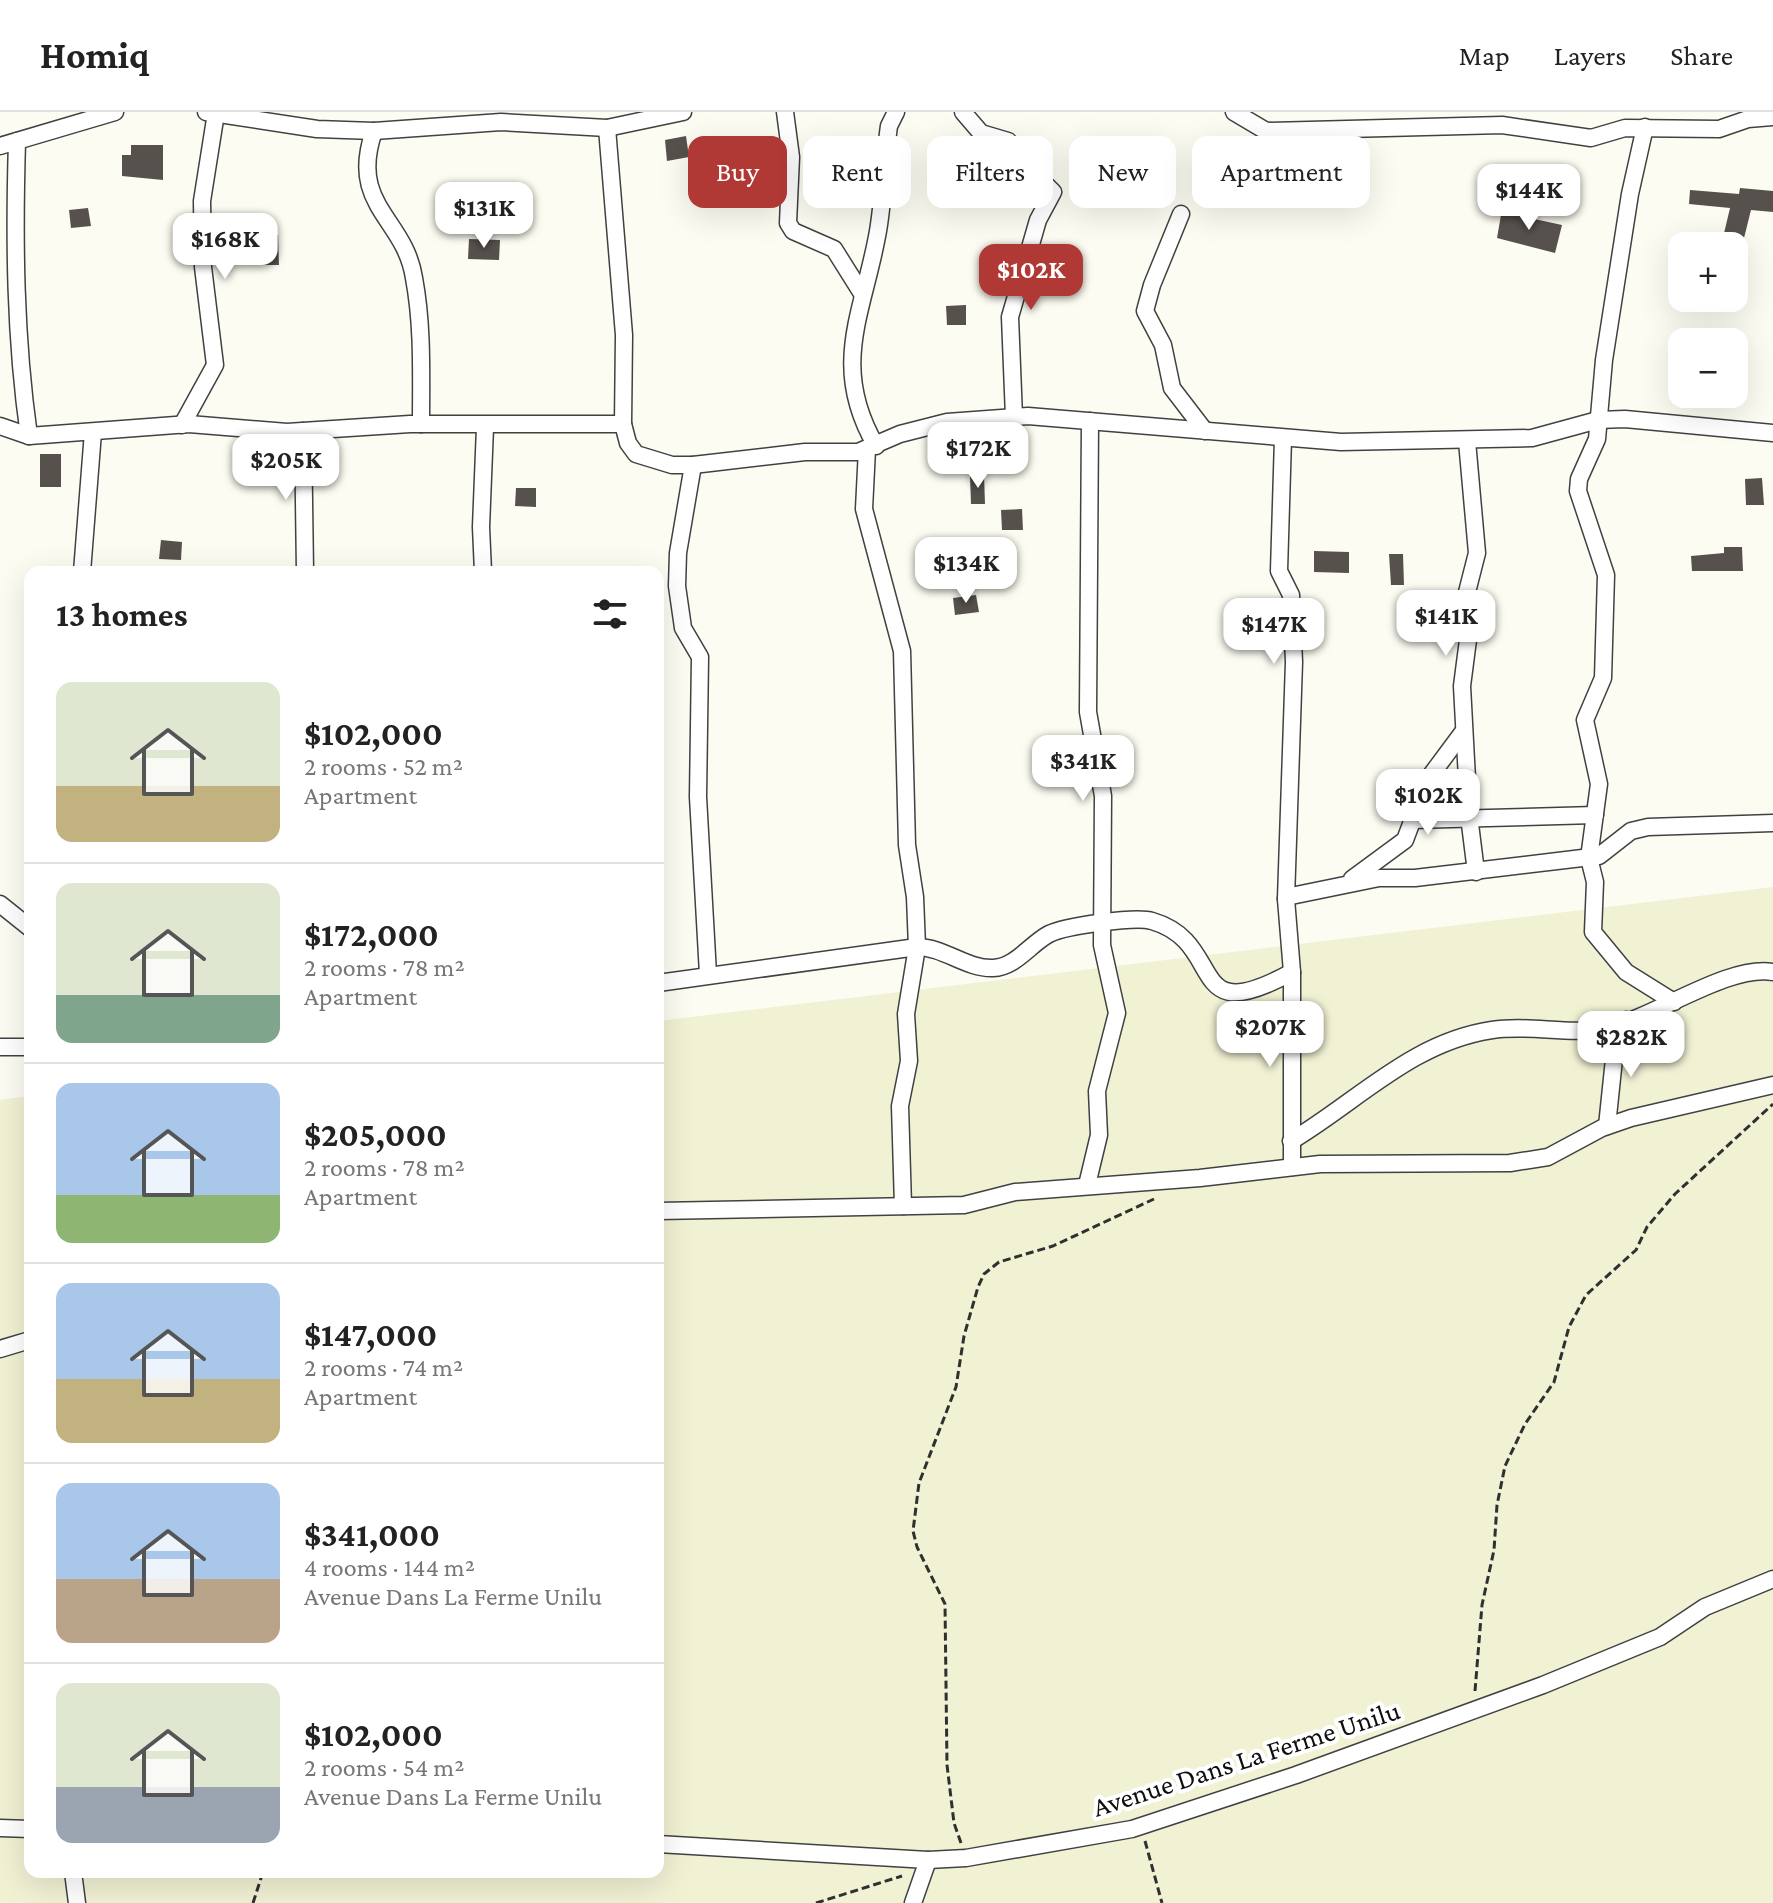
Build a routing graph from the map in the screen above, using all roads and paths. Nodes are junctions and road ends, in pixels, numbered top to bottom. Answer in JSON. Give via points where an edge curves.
{"nodes":[{"id":1,"x":115,"y":112,"type":"edge"},
{"id":2,"x":307,"y":112,"type":"edge"},
{"id":3,"x":683,"y":112,"type":"edge"},
{"id":4,"x":785,"y":112,"type":"edge"},
{"id":5,"x":896,"y":112,"type":"edge"},
{"id":6,"x":963,"y":112,"type":"edge"},
{"id":7,"x":1234,"y":112,"type":"edge"},
{"id":8,"x":211,"y":113,"type":"edge"},
{"id":9,"x":1773,"y":117,"type":"edge"},
{"id":10,"x":293,"y":125,"type":"junction"},
{"id":11,"x":1645,"y":127,"type":"junction"},
{"id":12,"x":607,"y":128,"type":"junction"},
{"id":13,"x":374,"y":131,"type":"junction"},
{"id":14,"x":8,"y":144,"type":"edge"},
{"id":15,"x":1181,"y":214,"type":"dead end"},
{"id":16,"x":861,"y":292,"type":"junction"},
{"id":17,"x":1014,"y":417,"type":"junction"},
{"id":18,"x":1598,"y":420,"type":"junction"},
{"id":19,"x":1090,"y":421,"type":"junction"},
{"id":20,"x":421,"y":424,"type":"junction"},
{"id":21,"x":623,"y":424,"type":"junction"},
{"id":22,"x":182,"y":425,"type":"junction"},
{"id":23,"x":0,"y":426,"type":"edge"},
{"id":24,"x":485,"y":427,"type":"junction"},
{"id":25,"x":303,"y":431,"type":"junction"},
{"id":26,"x":1205,"y":431,"type":"junction"},
{"id":27,"x":93,"y":432,"type":"junction"},
{"id":28,"x":1773,"y":433,"type":"edge"},
{"id":29,"x":29,"y":436,"type":"junction"},
{"id":30,"x":1283,"y":438,"type":"junction"},
{"id":31,"x":1467,"y":441,"type":"junction"},
{"id":32,"x":871,"y":448,"type":"junction"},
{"id":33,"x":693,"y":465,"type":"junction"},
{"id":34,"x":82,"y":566,"type":"edge"},
{"id":35,"x":305,"y":566,"type":"edge"},
{"id":36,"x":483,"y":566,"type":"edge"},
{"id":37,"x":1463,"y":732,"type":"junction"},
{"id":38,"x":1595,"y":815,"type":"junction"},
{"id":39,"x":1469,"y":816,"type":"junction"},
{"id":40,"x":1413,"y":820,"type":"junction"},
{"id":41,"x":1773,"y":823,"type":"edge"},
{"id":42,"x":1589,"y":858,"type":"junction"},
{"id":43,"x":1476,"y":872,"type":"junction"},
{"id":44,"x":1337,"y":888,"type":"junction"},
{"id":45,"x":1286,"y":899,"type":"junction"},
{"id":46,"x":0,"y":904,"type":"edge"},
{"id":47,"x":24,"y":923,"type":"edge"},
{"id":48,"x":1104,"y":924,"type":"junction"},
{"id":49,"x":917,"y":947,"type":"junction"},
{"id":50,"x":1292,"y":972,"type":"junction"},
{"id":51,"x":1773,"y":972,"type":"edge"},
{"id":52,"x":708,"y":974,"type":"junction"},
{"id":53,"x":664,"y":982,"type":"edge"},
{"id":54,"x":1674,"y":1002,"type":"junction"},
{"id":55,"x":1626,"y":1020,"type":"junction"},
{"id":56,"x":0,"y":1047,"type":"edge"},
{"id":57,"x":24,"y":1047,"type":"edge"},
{"id":58,"x":1773,"y":1085,"type":"edge"},
{"id":59,"x":1773,"y":1104,"type":"edge"},
{"id":60,"x":1607,"y":1126,"type":"junction"},
{"id":61,"x":1291,"y":1141,"type":"junction"},
{"id":62,"x":1292,"y":1167,"type":"junction"},
{"id":63,"x":1087,"y":1185,"type":"junction"},
{"id":64,"x":1161,"y":1195,"type":"dead end"},
{"id":65,"x":903,"y":1206,"type":"junction"},
{"id":66,"x":664,"y":1211,"type":"edge"},
{"id":67,"x":24,"y":1342,"type":"edge"},
{"id":68,"x":0,"y":1349,"type":"edge"},
{"id":69,"x":1773,"y":1579,"type":"edge"},
{"id":70,"x":1474,"y":1709,"type":"junction"},
{"id":71,"x":1141,"y":1825,"type":"junction"},
{"id":72,"x":0,"y":1828,"type":"edge"},
{"id":73,"x":24,"y":1829,"type":"edge"},
{"id":74,"x":664,"y":1844,"type":"edge"},
{"id":75,"x":966,"y":1858,"type":"junction"},
{"id":76,"x":922,"y":1860,"type":"junction"},
{"id":77,"x":74,"y":1878,"type":"edge"},
{"id":78,"x":261,"y":1878,"type":"edge"},
{"id":79,"x":77,"y":1903,"type":"edge"},
{"id":80,"x":253,"y":1903,"type":"edge"},
{"id":81,"x":816,"y":1903,"type":"edge"},
{"id":82,"x":913,"y":1903,"type":"edge"},
{"id":83,"x":1162,"y":1903,"type":"edge"}],
"edges":[{"from":1,"to":14,"type":"street"},
{"from":2,"to":10,"type":"street"},
{"from":3,"to":12,"type":"street"},
{"from":4,"to":16,"type":"street","via":[[791,157],[788,223],[793,231],[834,249]]},
{"from":5,"to":16,"type":"street","via":[[889,126],[878,230]]},
{"from":6,"to":17,"type":"street","via":[[981,133],[1008,141],[1011,169],[1042,181],[1053,192],[1038,220],[1010,317]]},
{"from":7,"to":11,"type":"street","via":[[1266,131],[1292,133],[1502,125],[1591,138]]},
{"from":8,"to":10,"type":"street"},
{"from":8,"to":22,"type":"street","via":[[202,201],[203,267],[215,365]]},
{"from":9,"to":11,"type":"street","via":[[1719,129]]},
{"from":10,"to":13,"type":"street"},
{"from":11,"to":18,"type":"street","via":[[1630,194]]},
{"from":12,"to":13,"type":"street","via":[[501,122]]},
{"from":12,"to":21,"type":"street","via":[[624,335]]},
{"from":13,"to":20,"type":"street","via":[[368,148],[371,193],[414,274]]},
{"from":14,"to":29,"type":"street"},
{"from":15,"to":26,"type":"street","via":[[1145,311],[1163,345],[1172,388]]},
{"from":16,"to":32,"type":"street","via":[[853,338],[853,390]]},
{"from":17,"to":19,"type":"street"},
{"from":17,"to":32,"type":"street","via":[[947,422]]},
{"from":18,"to":28,"type":"street"},
{"from":18,"to":31,"type":"street","via":[[1532,438]]},
{"from":18,"to":38,"type":"street","via":[[1597,439],[1578,491],[1606,575],[1603,678],[1585,720],[1599,784]]},
{"from":19,"to":26,"type":"street"},
{"from":19,"to":48,"type":"street","via":[[1088,712],[1103,796]]},
{"from":20,"to":24,"type":"street"},
{"from":20,"to":25,"type":"street"},
{"from":21,"to":24,"type":"street"},
{"from":21,"to":33,"type":"street","via":[[636,454]]},
{"from":22,"to":25,"type":"street"},
{"from":22,"to":27,"type":"street"},
{"from":23,"to":29,"type":"street"},
{"from":24,"to":36,"type":"street"},
{"from":25,"to":35,"type":"street"},
{"from":26,"to":30,"type":"street"},
{"from":27,"to":29,"type":"street"},
{"from":27,"to":34,"type":"street"},
{"from":30,"to":31,"type":"street"},
{"from":30,"to":45,"type":"street","via":[[1279,571],[1291,595],[1294,662]]},
{"from":31,"to":37,"type":"street","via":[[1477,553],[1465,600],[1469,632]]},
{"from":32,"to":33,"type":"street"},
{"from":32,"to":49,"type":"street","via":[[864,509],[902,651],[905,796]]},
{"from":33,"to":52,"type":"street","via":[[677,586],[683,628],[700,657],[698,797]]},
{"from":37,"to":39,"type":"street"},
{"from":37,"to":40,"type":"street","via":[[1428,779]]},
{"from":38,"to":39,"type":"street"},
{"from":38,"to":42,"type":"street"},
{"from":39,"to":40,"type":"street"},
{"from":39,"to":43,"type":"street"},
{"from":40,"to":44,"type":"street","via":[[1398,848]]},
{"from":41,"to":42,"type":"street","via":[[1648,827],[1631,831]]},
{"from":42,"to":43,"type":"street"},
{"from":42,"to":54,"type":"street","via":[[1595,882],[1593,932],[1626,972]]},
{"from":43,"to":44,"type":"street","via":[[1379,878]]},
{"from":44,"to":45,"type":"street"},
{"from":45,"to":50,"type":"street"},
{"from":46,"to":47,"type":"street"},
{"from":48,"to":49,"type":"street","via":[[1050,934],[1017,959],[994,968]]},
{"from":48,"to":50,"type":"street","via":[[1150,920],[1166,927],[1189,941],[1209,982],[1233,993],[1252,992]]},
{"from":48,"to":63,"type":"street","via":[[1104,960],[1117,1013],[1097,1091],[1099,1135]]},
{"from":49,"to":52,"type":"street"},
{"from":49,"to":65,"type":"street","via":[[906,1014],[909,1061],[900,1106]]},
{"from":50,"to":61,"type":"street"},
{"from":51,"to":54,"type":"street","via":[[1748,972]]},
{"from":52,"to":53,"type":"street"},
{"from":54,"to":55,"type":"street"},
{"from":55,"to":60,"type":"street","via":[[1616,1040]]},
{"from":55,"to":61,"type":"street","via":[[1608,1028],[1491,1030],[1431,1047]]},
{"from":56,"to":57,"type":"street"},
{"from":58,"to":60,"type":"street"},
{"from":59,"to":70,"type":"path","via":[[1675,1194],[1647,1227],[1636,1250],[1586,1295],[1569,1327],[1554,1382],[1505,1466],[1482,1605]]},
{"from":60,"to":62,"type":"street","via":[[1548,1157],[1510,1163]]},
{"from":61,"to":62,"type":"street"},
{"from":62,"to":63,"type":"street"},
{"from":63,"to":65,"type":"street","via":[[1015,1192],[964,1205]]},
{"from":64,"to":75,"type":"path","via":[[1053,1246],[999,1262],[984,1274],[964,1336],[956,1387],[919,1483],[913,1531],[945,1604],[947,1765],[954,1823]]},
{"from":65,"to":66,"type":"street"},
{"from":67,"to":68,"type":"street"},
{"from":69,"to":70,"type":"street","name":"Avenue Dans La Ferme Unilu","via":[[1705,1607],[1660,1637]]},
{"from":70,"to":71,"type":"street","name":"Avenue Dans La Ferme Unilu"},
{"from":71,"to":75,"type":"street","name":"Avenue Dans La Ferme Unilu"},
{"from":71,"to":83,"type":"path"},
{"from":72,"to":73,"type":"street"},
{"from":74,"to":76,"type":"street","name":"Avenue Dans La Ferme Unilu"},
{"from":75,"to":76,"type":"street","name":"Avenue Dans La Ferme Unilu"},
{"from":76,"to":81,"type":"path","via":[[893,1882]]},
{"from":76,"to":82,"type":"street"},
{"from":77,"to":79,"type":"street"},
{"from":78,"to":80,"type":"path"}]}
